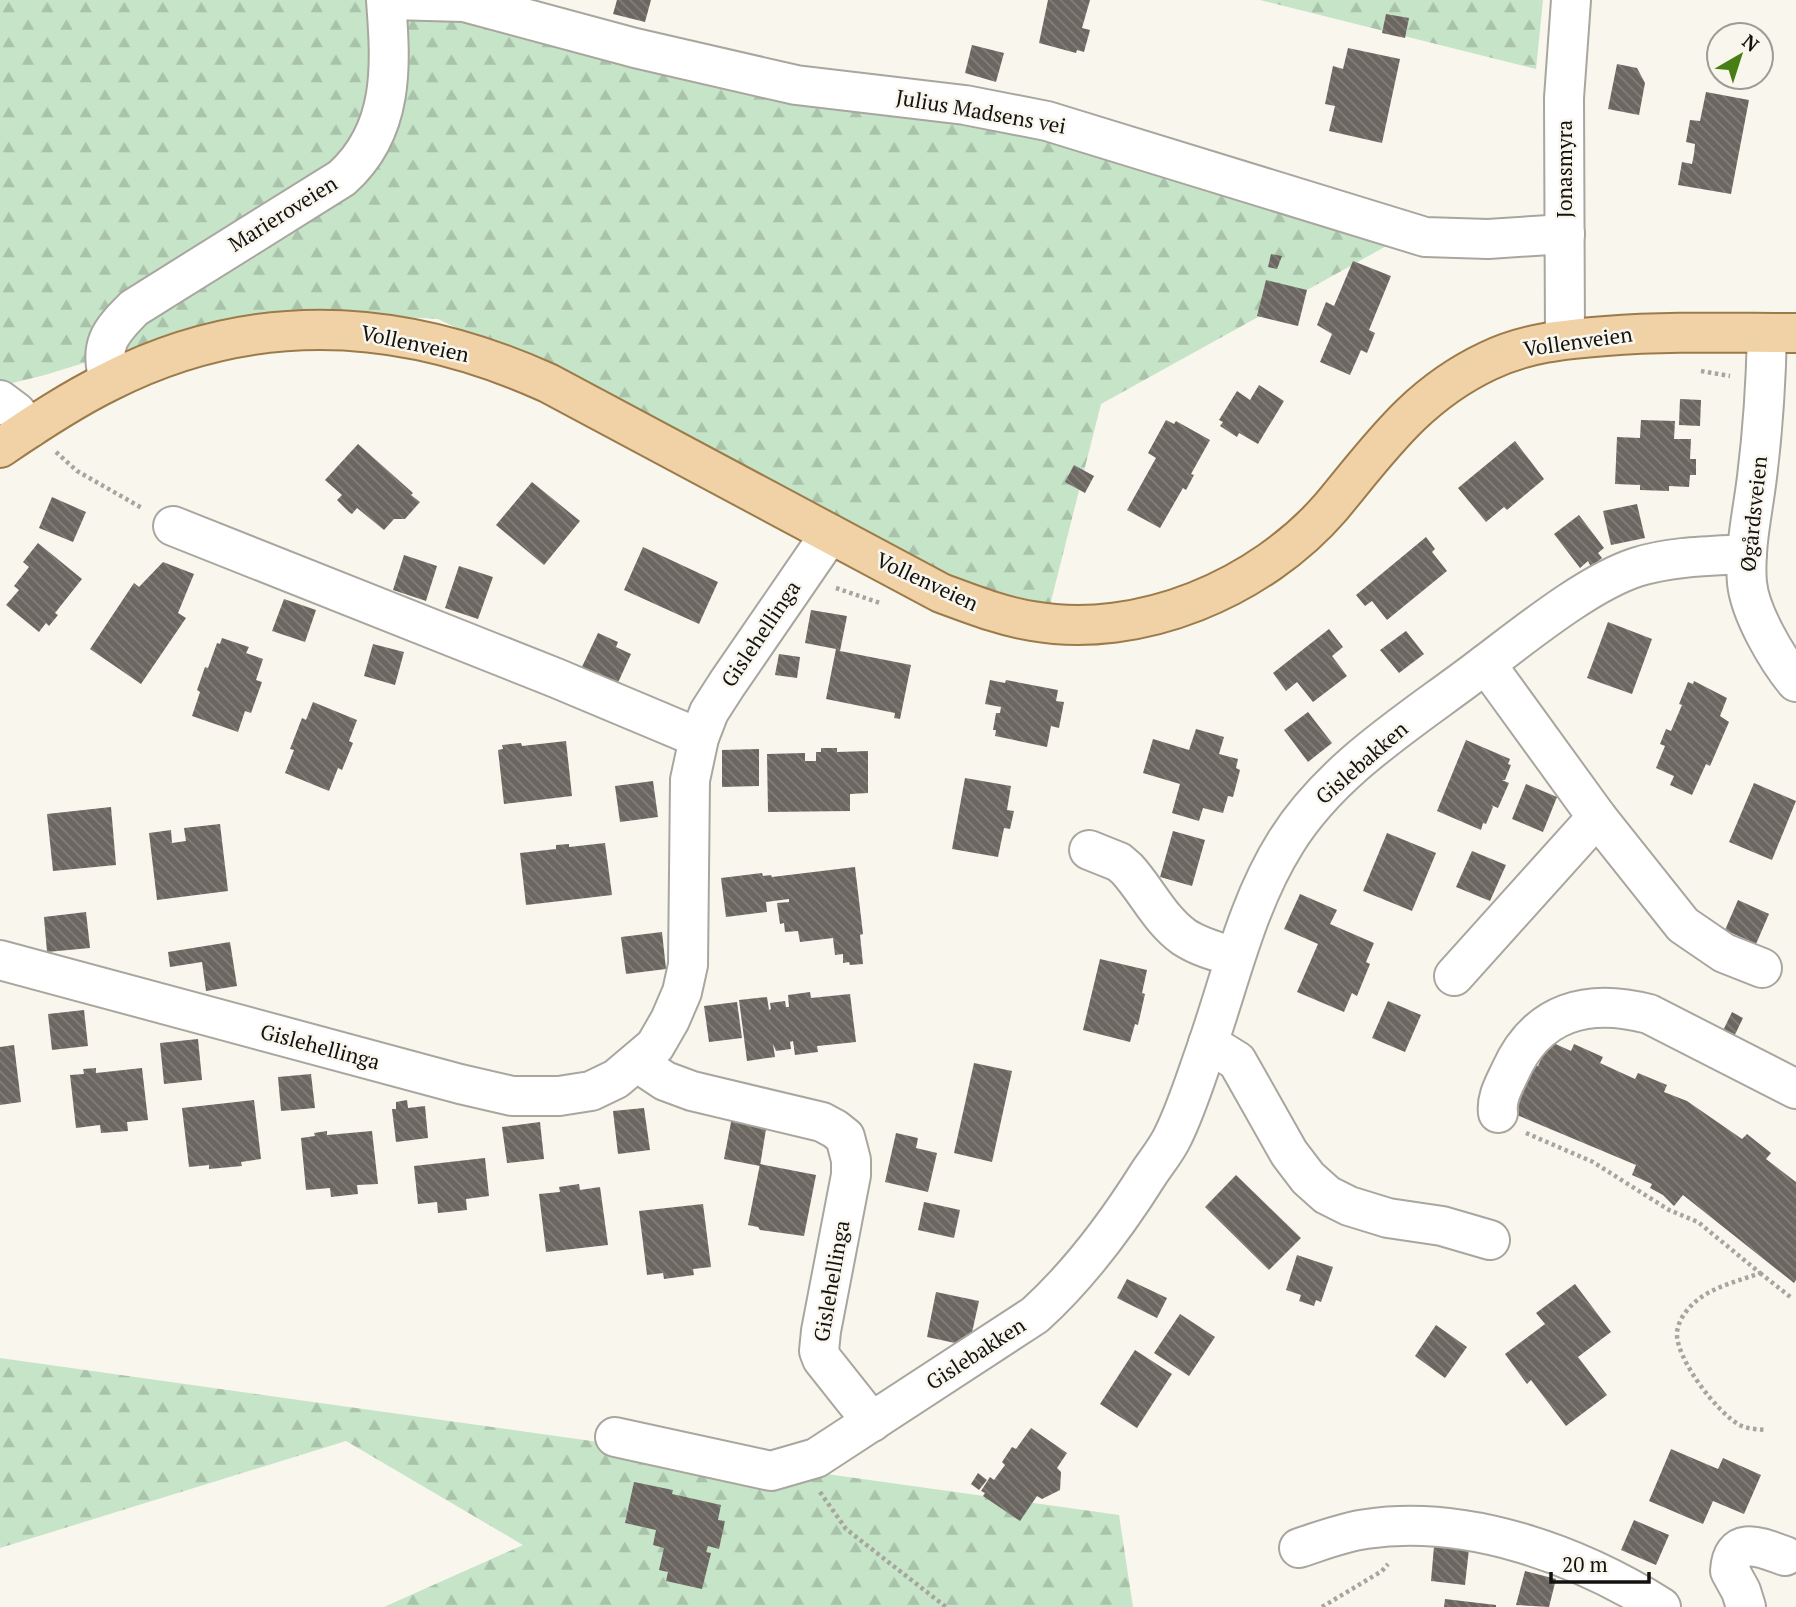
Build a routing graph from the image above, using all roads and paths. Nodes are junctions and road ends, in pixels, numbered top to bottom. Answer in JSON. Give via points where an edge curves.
{"nodes":[{"id":1,"x":388,"y":0,"type":"edge"},
{"id":2,"x":1571,"y":0,"type":"edge"},
{"id":3,"x":1565,"y":234,"type":"junction"},
{"id":4,"x":1782,"y":333,"type":"edge"},
{"id":5,"x":1565,"y":339,"type":"junction"},
{"id":6,"x":109,"y":381,"type":"junction"},
{"id":7,"x":0,"y":400,"type":"edge"},
{"id":8,"x":15,"y":438,"type":"edge"},
{"id":9,"x":173,"y":526,"type":"joint"},
{"id":10,"x":830,"y":534,"type":"junction"},
{"id":11,"x":1747,"y":554,"type":"junction"},
{"id":12,"x":1486,"y":664,"type":"junction"},
{"id":13,"x":1796,"y":682,"type":"edge"},
{"id":14,"x":699,"y":738,"type":"junction"},
{"id":15,"x":1598,"y":817,"type":"junction"},
{"id":16,"x":1089,"y":850,"type":"dead end"},
{"id":17,"x":1236,"y":957,"type":"junction"},
{"id":18,"x":0,"y":960,"type":"edge"},
{"id":19,"x":1762,"y":968,"type":"dead end"},
{"id":20,"x":1454,"y":976,"type":"dead end"},
{"id":21,"x":1208,"y":1043,"type":"junction"},
{"id":22,"x":638,"y":1063,"type":"junction"},
{"id":23,"x":1796,"y":1089,"type":"edge"},
{"id":24,"x":1499,"y":1112,"type":"joint"},
{"id":25,"x":1490,"y":1240,"type":"dead end"},
{"id":26,"x":1760,"y":1273,"type":"junction"},
{"id":27,"x":1793,"y":1298,"type":"dead end"},
{"id":28,"x":872,"y":1422,"type":"junction"},
{"id":29,"x":1765,"y":1430,"type":"dead end"},
{"id":30,"x":615,"y":1437,"type":"dead end"},
{"id":31,"x":799,"y":1463,"type":"junction"},
{"id":32,"x":1419,"y":1527,"type":"junction"},
{"id":33,"x":1299,"y":1548,"type":"dead end"},
{"id":34,"x":1785,"y":1556,"type":"dead end"},
{"id":35,"x":946,"y":1607,"type":"edge"},
{"id":36,"x":1322,"y":1607,"type":"edge"},
{"id":37,"x":1661,"y":1607,"type":"edge"},
{"id":38,"x":1746,"y":1607,"type":"edge"}],
"edges":[{"from":1,"to":3,"type":"street","name":"Julius Madsens vei","via":[[464,2],[782,82],[965,105],[1047,121],[1425,237]]},
{"from":1,"to":6,"type":"street","name":"Marieroveien","via":[[389,76],[383,114],[366,151],[342,178],[134,308],[107,340]]},
{"from":2,"to":3,"type":"street","name":"Jonasmyra","via":[[1564,98]]},
{"from":3,"to":5,"type":"street","name":"Jonasmyra"},
{"from":4,"to":5,"type":"main road","name":"Vollenveien"},
{"from":4,"to":11,"type":"street","name":"Øgårdsveien","via":[[1763,415]]},
{"from":5,"to":10,"type":"main road","name":"Vollenveien","via":[[1508,352],[1445,385],[1415,409],[1330,507],[1278,556],[1237,583],[1162,613],[1084,624],[1018,619],[942,593]]},
{"from":6,"to":8,"type":"main road","name":"Vollenveien"},
{"from":6,"to":10,"type":"main road","name":"Vollenveien","via":[[191,349],[256,334],[332,329],[408,338],[493,361],[548,383]]},
{"from":7,"to":8,"type":"street","via":[[16,412]]},
{"from":8,"to":9,"type":"path"},
{"from":9,"to":14,"type":"street"},
{"from":10,"to":14,"type":"street","name":"Gislehellinga","via":[[709,712]]},
{"from":11,"to":12,"type":"street","name":"Gislebakken","via":[[1674,559],[1636,567],[1551,616]]},
{"from":11,"to":13,"type":"street","name":"Øgårdsveien","via":[[1747,585],[1759,620],[1779,662]]},
{"from":12,"to":15,"type":"street"},
{"from":12,"to":17,"type":"street","name":"Gislebakken","via":[[1367,754],[1306,814],[1268,877]]},
{"from":14,"to":22,"type":"street","name":"Gislehellinga","via":[[690,780],[688,965],[670,1020]]},
{"from":15,"to":19,"type":"street","via":[[1683,925],[1724,953]]},
{"from":15,"to":20,"type":"street"},
{"from":16,"to":17,"type":"street","via":[[1127,869],[1185,937]]},
{"from":17,"to":21,"type":"street","name":"Gislebakken"},
{"from":18,"to":22,"type":"street","name":"Gislehellinga","via":[[512,1096],[591,1091]]},
{"from":21,"to":25,"type":"street","via":[[1237,1061],[1289,1153],[1327,1195],[1388,1218]]},
{"from":21,"to":28,"type":"street","name":"Gislebakken","via":[[1173,1137],[1132,1200],[1059,1293],[1035,1315]]},
{"from":22,"to":28,"type":"street","name":"Gislehellinga","via":[[665,1081],[692,1091],[822,1122],[845,1138],[851,1175],[819,1351]]},
{"from":23,"to":24,"type":"street","via":[[1649,1014],[1608,1006],[1569,1012],[1534,1035],[1514,1063],[1497,1104]]},
{"from":24,"to":26,"type":"path","via":[[1507,1124],[1593,1162],[1669,1210],[1698,1222]]},
{"from":26,"to":27,"type":"path"},
{"from":26,"to":29,"type":"path","via":[[1707,1293],[1686,1311],[1676,1334],[1686,1361],[1721,1410],[1738,1424]]},
{"from":28,"to":31,"type":"street","name":"Gislebakken","via":[[816,1458]]},
{"from":30,"to":31,"type":"street","name":"Gislebakken","via":[[771,1471]]},
{"from":31,"to":35,"type":"path","via":[[846,1529]]},
{"from":32,"to":33,"type":"street","via":[[1366,1529]]},
{"from":32,"to":36,"type":"path","via":[[1382,1571]]},
{"from":32,"to":37,"type":"street","via":[[1476,1532],[1545,1550]]},
{"from":34,"to":38,"type":"street","via":[[1748,1545],[1734,1553],[1730,1571]]}]}
